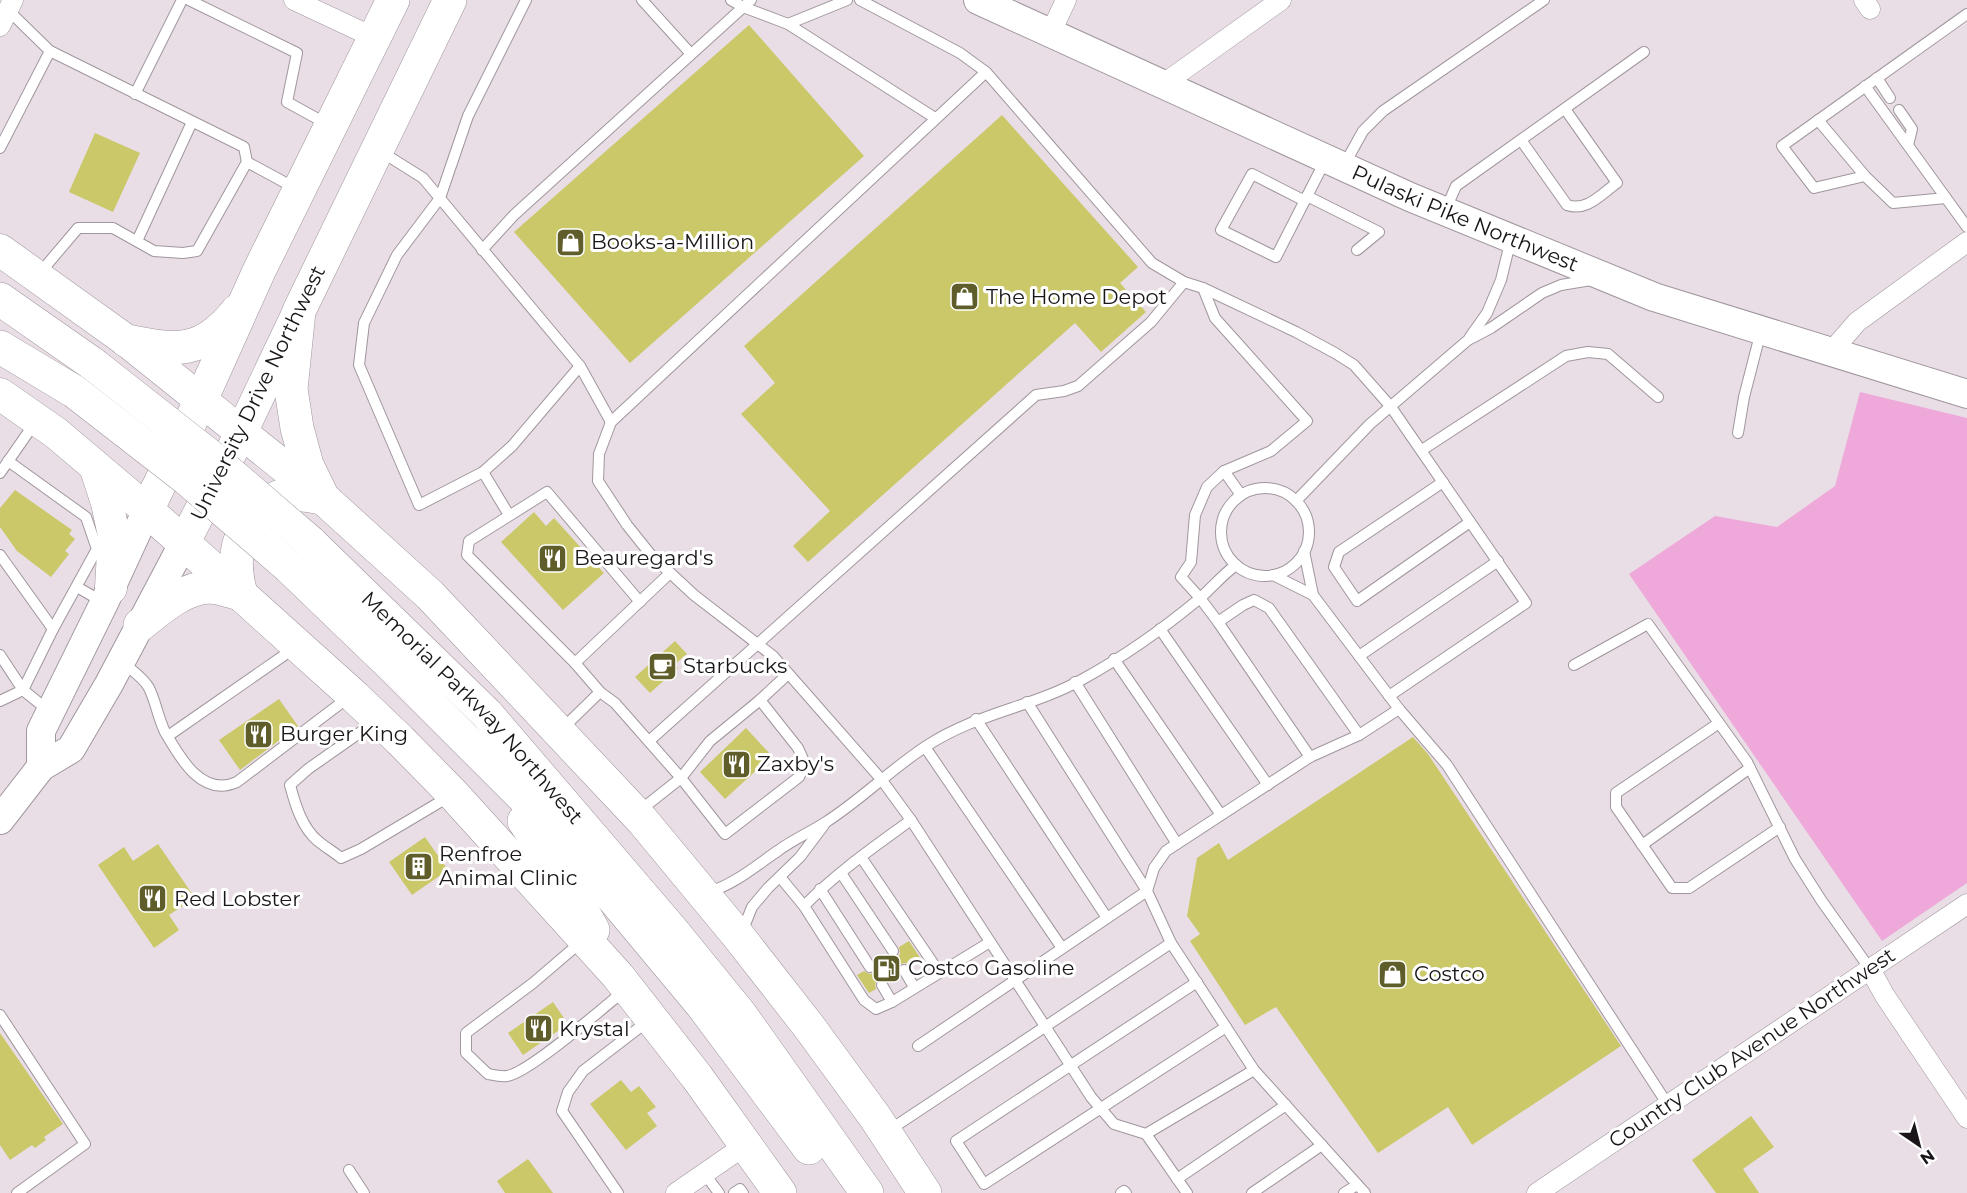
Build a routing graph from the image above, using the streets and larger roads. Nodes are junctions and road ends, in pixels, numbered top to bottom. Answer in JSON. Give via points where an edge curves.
{"nodes":[{"id":1,"x":294,"y":0,"type":"edge"},
{"id":2,"x":393,"y":0,"type":"edge"},
{"id":3,"x":450,"y":0,"type":"edge"},
{"id":4,"x":978,"y":0,"type":"edge"},
{"id":5,"x":1066,"y":0,"type":"edge"},
{"id":6,"x":1275,"y":2,"type":"edge"},
{"id":7,"x":1050,"y":34,"type":"junction"},
{"id":8,"x":375,"y":38,"type":"junction"},
{"id":9,"x":1162,"y":85,"type":"junction"},
{"id":10,"x":1967,"y":242,"type":"edge"},
{"id":11,"x":0,"y":250,"type":"edge"},
{"id":12,"x":0,"y":299,"type":"edge"},
{"id":13,"x":245,"y":301,"type":"junction"},
{"id":14,"x":299,"y":311,"type":"junction"},
{"id":15,"x":126,"y":341,"type":"junction"},
{"id":16,"x":0,"y":346,"type":"edge"},
{"id":17,"x":1832,"y":352,"type":"junction"},
{"id":18,"x":0,"y":393,"type":"edge"},
{"id":19,"x":1967,"y":394,"type":"edge"},
{"id":20,"x":201,"y":400,"type":"junction"},
{"id":21,"x":46,"y":427,"type":"junction"},
{"id":22,"x":241,"y":433,"type":"junction"},
{"id":23,"x":95,"y":465,"type":"junction"},
{"id":24,"x":323,"y":498,"type":"junction"},
{"id":25,"x":147,"y":510,"type":"junction"},
{"id":26,"x":183,"y":544,"type":"junction"},
{"id":27,"x":241,"y":594,"type":"junction"},
{"id":28,"x":107,"y":596,"type":"junction"},
{"id":29,"x":140,"y":625,"type":"junction"},
{"id":30,"x":487,"y":714,"type":"junction"},
{"id":31,"x":456,"y":731,"type":"junction"},
{"id":32,"x":41,"y":766,"type":"junction"},
{"id":33,"x":1,"y":816,"type":"edge"},
{"id":34,"x":668,"y":852,"type":"junction"},
{"id":35,"x":1967,"y":903,"type":"edge"},
{"id":36,"x":1870,"y":969,"type":"junction"},
{"id":37,"x":623,"y":982,"type":"junction"},
{"id":38,"x":1967,"y":1118,"type":"edge"},
{"id":39,"x":747,"y":1144,"type":"junction"},
{"id":40,"x":676,"y":1193,"type":"edge"},
{"id":41,"x":780,"y":1193,"type":"edge"},
{"id":42,"x":840,"y":1193,"type":"edge"},
{"id":43,"x":867,"y":1193,"type":"edge"},
{"id":44,"x":925,"y":1193,"type":"edge"},
{"id":45,"x":1537,"y":1193,"type":"edge"}],
"edges":[{"from":1,"to":8,"type":"street"},
{"from":2,"to":8,"type":"highway"},
{"from":3,"to":14,"type":"highway","name":"University Drive Northwest"},
{"from":4,"to":7,"type":"main road","name":"Pulaski Pike Northwest"},
{"from":5,"to":7,"type":"street"},
{"from":6,"to":9,"type":"street"},
{"from":7,"to":9,"type":"main road","name":"Pulaski Pike Northwest"},
{"from":8,"to":13,"type":"highway"},
{"from":9,"to":17,"type":"main road","name":"Pulaski Pike Northwest","via":[[1606,278],[1654,297]]},
{"from":10,"to":17,"type":"street","via":[[1857,321]]},
{"from":11,"to":15,"type":"main road"},
{"from":12,"to":30,"type":"highway","name":"Memorial Parkway Northwest","bridge":true,"via":[[93,364],[210,456],[310,542]]},
{"from":13,"to":15,"type":"highway","via":[[230,320],[199,343],[163,348]]},
{"from":13,"to":20,"type":"highway"},
{"from":14,"to":22,"type":"main road","name":"University Drive Northwest"},
{"from":14,"to":24,"type":"highway","via":[[291,389],[307,465]]},
{"from":15,"to":20,"type":"main road"},
{"from":15,"to":21,"type":"main road","via":[[142,371],[139,390],[120,417],[95,436],[82,438]]},
{"from":16,"to":31,"type":"highway","name":"Memorial Parkway Northwest","bridge":true,"via":[[75,392],[187,479],[289,567]]},
{"from":17,"to":19,"type":"main road","name":"Pulaski Pike Northwest"},
{"from":18,"to":21,"type":"main road"},
{"from":20,"to":22,"type":"main road"},
{"from":20,"to":25,"type":"highway"},
{"from":21,"to":23,"type":"main road"},
{"from":22,"to":24,"type":"main road"},
{"from":22,"to":26,"type":"main road","name":"University Drive Northwest"},
{"from":23,"to":25,"type":"main road"},
{"from":23,"to":28,"type":"main road","via":[[114,535]]},
{"from":24,"to":27,"type":"highway","via":[[294,493],[278,496],[249,522],[240,538],[235,567]]},
{"from":24,"to":34,"type":"highway","via":[[430,596]]},
{"from":25,"to":26,"type":"highway"},
{"from":25,"to":28,"type":"main road"},
{"from":26,"to":27,"type":"highway"},
{"from":26,"to":29,"type":"main road","name":"University Drive Northwest"},
{"from":27,"to":29,"type":"highway","via":[[209,587],[166,604]]},
{"from":27,"to":37,"type":"highway","via":[[453,794]]},
{"from":28,"to":32,"type":"main road","via":[[41,731]]},
{"from":29,"to":32,"type":"main road","name":"University Drive Northwest","via":[[70,749]]},
{"from":30,"to":34,"type":"highway","via":[[531,744],[584,792]]},
{"from":30,"to":43,"type":"highway","name":"Memorial Parkway Northwest","via":[[741,1015]]},
{"from":31,"to":37,"type":"highway","via":[[518,812],[577,901]]},
{"from":31,"to":42,"type":"highway","name":"Memorial Parkway Northwest","via":[[577,855],[702,1005]]},
{"from":32,"to":33,"type":"main road","name":"University Drive Northwest"},
{"from":34,"to":44,"type":"highway","via":[[810,1028]]},
{"from":35,"to":36,"type":"street","name":"Country Club Avenue Northwest"},
{"from":36,"to":38,"type":"street"},
{"from":36,"to":45,"type":"street","name":"Country Club Avenue Northwest"},
{"from":37,"to":39,"type":"highway"},
{"from":39,"to":40,"type":"street"},
{"from":39,"to":41,"type":"highway"}]}
